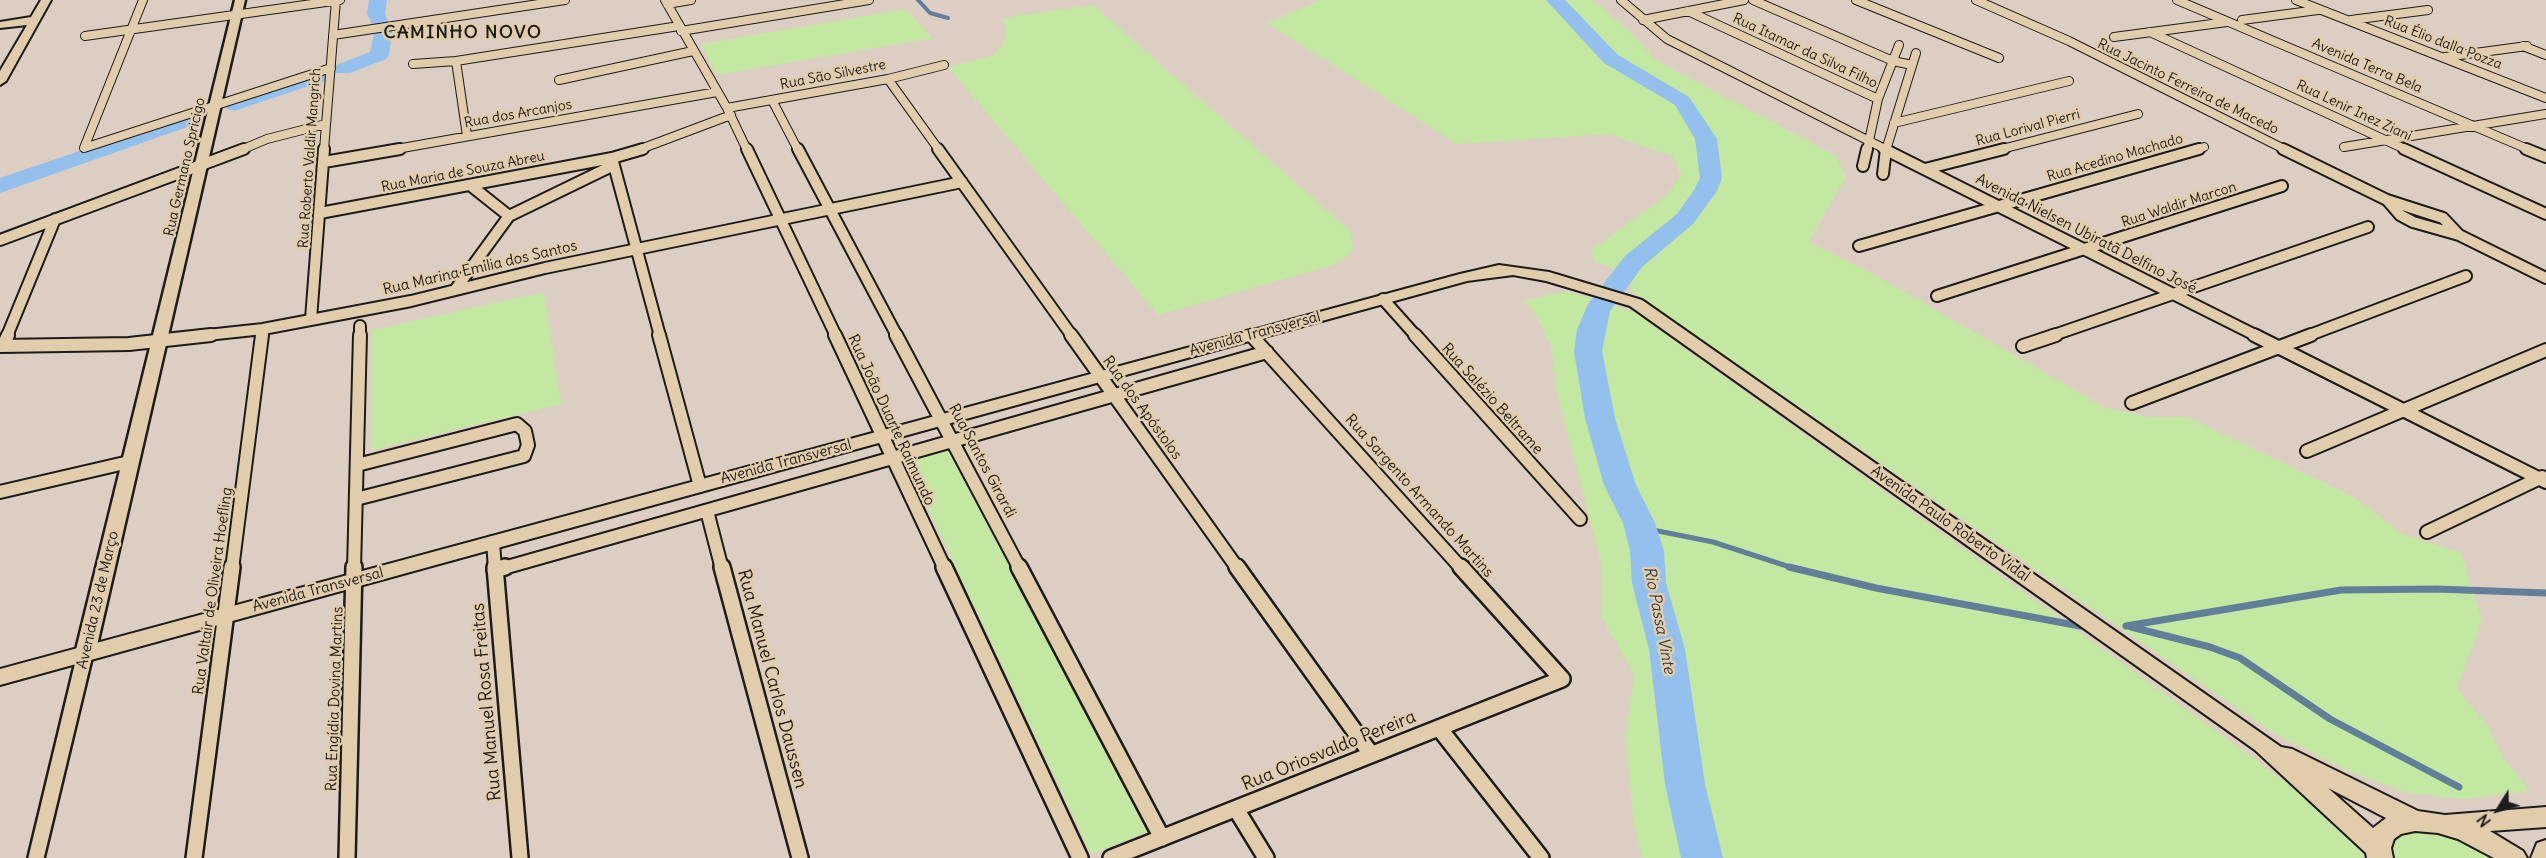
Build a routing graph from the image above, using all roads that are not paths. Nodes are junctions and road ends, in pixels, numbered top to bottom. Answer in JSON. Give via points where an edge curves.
{"nodes":[{"id":1,"x":46,"y":0,"type":"edge"},
{"id":2,"x":143,"y":0,"type":"edge"},
{"id":3,"x":240,"y":0,"type":"edge"},
{"id":4,"x":337,"y":0,"type":"edge"},
{"id":5,"x":565,"y":0,"type":"edge"},
{"id":6,"x":692,"y":0,"type":"edge"},
{"id":7,"x":868,"y":0,"type":"edge"},
{"id":8,"x":1621,"y":0,"type":"edge"},
{"id":9,"x":1744,"y":0,"type":"edge"},
{"id":10,"x":1753,"y":0,"type":"edge"},
{"id":11,"x":1856,"y":0,"type":"edge"},
{"id":12,"x":1976,"y":0,"type":"edge"},
{"id":13,"x":2177,"y":0,"type":"edge"},
{"id":14,"x":2194,"y":0,"type":"edge"},
{"id":15,"x":2296,"y":0,"type":"edge"},
{"id":16,"x":666,"y":2,"type":"edge"},
{"id":17,"x":2321,"y":10,"type":"junction"},
{"id":18,"x":2427,"y":10,"type":"dead end"},
{"id":19,"x":1688,"y":11,"type":"junction"},
{"id":20,"x":236,"y":15,"type":"junction"},
{"id":21,"x":36,"y":20,"type":"junction"},
{"id":22,"x":1643,"y":20,"type":"junction"},
{"id":23,"x":2242,"y":20,"type":"junction"},
{"id":24,"x":2348,"y":20,"type":"junction"},
{"id":25,"x":2229,"y":22,"type":"junction"},
{"id":26,"x":0,"y":25,"type":"edge"},
{"id":27,"x":680,"y":28,"type":"junction"},
{"id":28,"x":131,"y":29,"type":"junction"},
{"id":29,"x":2150,"y":33,"type":"junction"},
{"id":30,"x":333,"y":35,"type":"junction"},
{"id":31,"x":85,"y":36,"type":"dead end"},
{"id":32,"x":2114,"y":37,"type":"dead end"},
{"id":33,"x":1899,"y":45,"type":"dead end"},
{"id":34,"x":693,"y":51,"type":"junction"},
{"id":35,"x":1916,"y":53,"type":"dead end"},
{"id":36,"x":2546,"y":55,"type":"edge"},
{"id":37,"x":2443,"y":57,"type":"junction"},
{"id":38,"x":2000,"y":58,"type":"dead end"},
{"id":39,"x":456,"y":61,"type":"junction"},
{"id":40,"x":1893,"y":61,"type":"junction"},
{"id":41,"x":413,"y":64,"type":"dead end"},
{"id":42,"x":1912,"y":64,"type":"junction"},
{"id":43,"x":5,"y":65,"type":"edge"},
{"id":44,"x":944,"y":65,"type":"dead end"},
{"id":45,"x":331,"y":68,"type":"junction"},
{"id":46,"x":888,"y":79,"type":"junction"},
{"id":47,"x":559,"y":80,"type":"dead end"},
{"id":48,"x":0,"y":81,"type":"edge"},
{"id":49,"x":2069,"y":81,"type":"dead end"},
{"id":50,"x":717,"y":92,"type":"junction"},
{"id":51,"x":2546,"y":98,"type":"edge"},
{"id":52,"x":1878,"y":99,"type":"junction"},
{"id":53,"x":772,"y":100,"type":"junction"},
{"id":54,"x":214,"y":106,"type":"junction"},
{"id":55,"x":729,"y":112,"type":"junction"},
{"id":56,"x":2138,"y":114,"type":"dead end"},
{"id":57,"x":2546,"y":114,"type":"edge"},
{"id":58,"x":1894,"y":123,"type":"junction"},
{"id":59,"x":2487,"y":123,"type":"junction"},
{"id":60,"x":326,"y":124,"type":"junction"},
{"id":61,"x":2473,"y":126,"type":"junction"},
{"id":62,"x":467,"y":136,"type":"junction"},
{"id":63,"x":1867,"y":140,"type":"junction"},
{"id":64,"x":2385,"y":140,"type":"junction"},
{"id":65,"x":2204,"y":147,"type":"dead end"},
{"id":66,"x":2344,"y":147,"type":"dead end"},
{"id":67,"x":2546,"y":148,"type":"edge"},
{"id":68,"x":1886,"y":150,"type":"junction"},
{"id":69,"x":2546,"y":157,"type":"edge"},
{"id":70,"x":613,"y":161,"type":"junction"},
{"id":71,"x":324,"y":162,"type":"junction"},
{"id":72,"x":1863,"y":166,"type":"dead end"},
{"id":73,"x":200,"y":167,"type":"junction"},
{"id":74,"x":1925,"y":169,"type":"junction"},
{"id":75,"x":1883,"y":174,"type":"dead end"},
{"id":76,"x":962,"y":182,"type":"junction"},
{"id":77,"x":471,"y":185,"type":"junction"},
{"id":78,"x":2282,"y":186,"type":"dead end"},
{"id":79,"x":2387,"y":200,"type":"junction"},
{"id":80,"x":1998,"y":206,"type":"junction"},
{"id":81,"x":831,"y":208,"type":"junction"},
{"id":82,"x":320,"y":213,"type":"junction"},
{"id":83,"x":2546,"y":214,"type":"edge"},
{"id":84,"x":509,"y":216,"type":"junction"},
{"id":85,"x":55,"y":219,"type":"junction"},
{"id":86,"x":781,"y":219,"type":"junction"},
{"id":87,"x":2368,"y":227,"type":"dead end"},
{"id":88,"x":2459,"y":235,"type":"junction"},
{"id":89,"x":0,"y":240,"type":"edge"},
{"id":90,"x":1859,"y":246,"type":"dead end"},
{"id":91,"x":636,"y":248,"type":"junction"},
{"id":92,"x":2084,"y":249,"type":"junction"},
{"id":93,"x":2466,"y":276,"type":"dead end"},
{"id":94,"x":2546,"y":278,"type":"edge"},
{"id":95,"x":1574,"y":285,"type":"joint"},
{"id":96,"x":455,"y":290,"type":"junction"},
{"id":97,"x":2172,"y":294,"type":"junction"},
{"id":98,"x":1937,"y":296,"type":"dead end"},
{"id":99,"x":1383,"y":299,"type":"junction"},
{"id":100,"x":311,"y":319,"type":"junction"},
{"id":101,"x":360,"y":326,"type":"dead end"},
{"id":102,"x":263,"y":329,"type":"junction"},
{"id":103,"x":1251,"y":335,"type":"junction"},
{"id":104,"x":159,"y":341,"type":"junction"},
{"id":105,"x":2,"y":346,"type":"edge"},
{"id":106,"x":2023,"y":346,"type":"dead end"},
{"id":107,"x":2278,"y":347,"type":"junction"},
{"id":108,"x":2546,"y":350,"type":"edge"},
{"id":109,"x":1267,"y":352,"type":"junction"},
{"id":110,"x":1100,"y":376,"type":"junction"},
{"id":111,"x":1114,"y":395,"type":"junction"},
{"id":112,"x":2132,"y":403,"type":"dead end"},
{"id":113,"x":2403,"y":410,"type":"junction"},
{"id":114,"x":942,"y":420,"type":"junction"},
{"id":115,"x":882,"y":436,"type":"junction"},
{"id":116,"x":953,"y":441,"type":"junction"},
{"id":117,"x":2307,"y":451,"type":"dead end"},
{"id":118,"x":893,"y":458,"type":"junction"},
{"id":119,"x":129,"y":462,"type":"junction"},
{"id":120,"x":357,"y":465,"type":"junction"},
{"id":121,"x":2544,"y":479,"type":"edge"},
{"id":122,"x":700,"y":486,"type":"junction"},
{"id":123,"x":1,"y":494,"type":"edge"},
{"id":124,"x":357,"y":500,"type":"junction"},
{"id":125,"x":707,"y":511,"type":"junction"},
{"id":126,"x":1580,"y":519,"type":"dead end"},
{"id":127,"x":2427,"y":532,"type":"dead end"},
{"id":128,"x":493,"y":543,"type":"junction"},
{"id":129,"x":495,"y":570,"type":"junction"},
{"id":130,"x":354,"y":580,"type":"junction"},
{"id":131,"x":226,"y":615,"type":"junction"},
{"id":132,"x":85,"y":654,"type":"junction"},
{"id":133,"x":0,"y":677,"type":"edge"},
{"id":134,"x":1562,"y":679,"type":"joint"},
{"id":135,"x":1439,"y":728,"type":"junction"},
{"id":136,"x":2263,"y":744,"type":"junction"},
{"id":137,"x":1371,"y":754,"type":"junction"},
{"id":138,"x":1236,"y":809,"type":"junction"},
{"id":139,"x":2546,"y":817,"type":"edge"},
{"id":140,"x":2426,"y":822,"type":"junction"},
{"id":141,"x":1162,"y":838,"type":"junction"},
{"id":142,"x":2546,"y":850,"type":"edge"},
{"id":143,"x":2379,"y":853,"type":"edge"},
{"id":144,"x":36,"y":858,"type":"edge"},
{"id":145,"x":194,"y":858,"type":"edge"},
{"id":146,"x":347,"y":858,"type":"edge"},
{"id":147,"x":520,"y":858,"type":"edge"},
{"id":148,"x":800,"y":858,"type":"edge"},
{"id":149,"x":1080,"y":858,"type":"edge"},
{"id":150,"x":1111,"y":858,"type":"edge"},
{"id":151,"x":1266,"y":858,"type":"edge"},
{"id":152,"x":1542,"y":858,"type":"edge"},
{"id":153,"x":2514,"y":858,"type":"edge"},
{"id":154,"x":2544,"y":858,"type":"edge"}],
"edges":[{"from":1,"to":21,"type":"main road"},
{"from":2,"to":28,"type":"street"},
{"from":3,"to":20,"type":"street","name":"Rua Germano Spricigo"},
{"from":4,"to":20,"type":"street"},
{"from":4,"to":30,"type":"street","name":"Rua Roberto Valdir Mangrich"},
{"from":5,"to":30,"type":"street"},
{"from":6,"to":16,"type":"street"},
{"from":7,"to":27,"type":"street"},
{"from":8,"to":22,"type":"street","name":"Avenida Nielsen Ubiratã Delfino José"},
{"from":9,"to":19,"type":"street"},
{"from":10,"to":40,"type":"street"},
{"from":11,"to":38,"type":"street"},
{"from":12,"to":79,"type":"street","name":"Rua Jacinto Ferreira de Macedo","via":[[2069,41]]},
{"from":13,"to":25,"type":"street","name":"Avenida Terra Bela"},
{"from":14,"to":23,"type":"street","name":"Avenida Terra Bela"},
{"from":15,"to":17,"type":"street","name":"Rua Élio dalla Pozza"},
{"from":16,"to":27,"type":"street","name":"Rua João Duarte Raimundo"},
{"from":17,"to":23,"type":"street"},
{"from":17,"to":24,"type":"street","name":"Rua Élio dalla Pozza"},
{"from":18,"to":24,"type":"street"},
{"from":19,"to":22,"type":"street"},
{"from":19,"to":52,"type":"street","name":"Rua Itamar da Silva Filho"},
{"from":20,"to":28,"type":"street"},
{"from":20,"to":54,"type":"street","name":"Rua Germano Spricigo"},
{"from":21,"to":26,"type":"main road"},
{"from":21,"to":43,"type":"main road"},
{"from":22,"to":63,"type":"street","name":"Avenida Nielsen Ubiratã Delfino José","via":[[1667,39]]},
{"from":23,"to":59,"type":"street","name":"Avenida Terra Bela"},
{"from":24,"to":37,"type":"street","name":"Rua Élio dalla Pozza"},
{"from":25,"to":29,"type":"street"},
{"from":25,"to":61,"type":"street","name":"Avenida Terra Bela"},
{"from":27,"to":34,"type":"street","name":"Rua João Duarte Raimundo"},
{"from":27,"to":39,"type":"street"},
{"from":28,"to":31,"type":"street"},
{"from":28,"to":54,"type":"street","via":[[84,148]]},
{"from":29,"to":32,"type":"street"},
{"from":29,"to":64,"type":"street","name":"Rua Lenir Inez Ziani"},
{"from":30,"to":45,"type":"street","name":"Rua Roberto Valdir Mangrich"},
{"from":33,"to":40,"type":"street"},
{"from":34,"to":47,"type":"street"},
{"from":34,"to":50,"type":"street","name":"Rua João Duarte Raimundo"},
{"from":35,"to":42,"type":"street"},
{"from":36,"to":37,"type":"street","via":[[2525,46]]},
{"from":37,"to":51,"type":"street","name":"Rua Élio dalla Pozza"},
{"from":39,"to":41,"type":"street"},
{"from":39,"to":62,"type":"street"},
{"from":40,"to":42,"type":"street"},
{"from":40,"to":52,"type":"street"},
{"from":42,"to":58,"type":"street"},
{"from":43,"to":48,"type":"main road"},
{"from":44,"to":46,"type":"street","name":"Rua São Silvestre"},
{"from":45,"to":54,"type":"street"},
{"from":45,"to":60,"type":"street","name":"Rua Roberto Valdir Mangrich"},
{"from":46,"to":53,"type":"street","name":"Rua São Silvestre"},
{"from":46,"to":76,"type":"street","name":"Rua dos Apóstolos"},
{"from":49,"to":58,"type":"street"},
{"from":50,"to":55,"type":"street","name":"Rua João Duarte Raimundo"},
{"from":50,"to":62,"type":"street","name":"Rua dos Arcanjos"},
{"from":52,"to":63,"type":"street"},
{"from":53,"to":55,"type":"street","name":"Rua São Silvestre"},
{"from":53,"to":81,"type":"street","name":"Rua Santos Girardi"},
{"from":54,"to":73,"type":"street","name":"Rua Germano Spricigo"},
{"from":55,"to":70,"type":"street","name":"Rua São Silvestre"},
{"from":55,"to":86,"type":"street","name":"Rua João Duarte Raimundo"},
{"from":56,"to":74,"type":"street","name":"Rua Lorival Pierri"},
{"from":57,"to":59,"type":"street"},
{"from":58,"to":68,"type":"street"},
{"from":59,"to":61,"type":"street"},
{"from":59,"to":67,"type":"street","name":"Avenida Terra Bela"},
{"from":60,"to":71,"type":"street","name":"Rua Roberto Valdir Mangrich"},
{"from":60,"to":73,"type":"street","via":[[267,139]]},
{"from":61,"to":64,"type":"street"},
{"from":61,"to":69,"type":"street","name":"Avenida Terra Bela"},
{"from":62,"to":71,"type":"street","name":"Rua dos Arcanjos"},
{"from":63,"to":68,"type":"street","name":"Avenida Nielsen Ubiratã Delfino José"},
{"from":63,"to":72,"type":"street"},
{"from":64,"to":66,"type":"street"},
{"from":64,"to":83,"type":"street","name":"Rua Lenir Inez Ziani"},
{"from":65,"to":80,"type":"street","name":"Rua Acedino Machado"},
{"from":68,"to":74,"type":"street","name":"Avenida Nielsen Ubiratã Delfino José"},
{"from":68,"to":75,"type":"street"},
{"from":70,"to":77,"type":"street","name":"Rua Maria de Souza Abreu"},
{"from":70,"to":84,"type":"street"},
{"from":70,"to":91,"type":"street"},
{"from":71,"to":82,"type":"street","name":"Rua Roberto Valdir Mangrich"},
{"from":73,"to":85,"type":"street"},
{"from":73,"to":104,"type":"street","name":"Rua Germano Spricigo"},
{"from":74,"to":80,"type":"street","name":"Avenida Nielsen Ubiratã Delfino José"},
{"from":76,"to":81,"type":"street","name":"Rua Marina Emília dos Santos"},
{"from":76,"to":110,"type":"street","name":"Rua dos Apóstolos"},
{"from":77,"to":82,"type":"street","name":"Rua Maria de Souza Abreu"},
{"from":77,"to":84,"type":"street"},
{"from":78,"to":92,"type":"street","name":"Rua Waldir Marcon"},
{"from":79,"to":88,"type":"street","name":"Rua Jacinto Ferreira de Macedo","via":[[2443,218]]},
{"from":79,"to":88,"type":"street","name":"Rua Jacinto Ferreira de Macedo","via":[[2400,215],[2413,222]]},
{"from":80,"to":90,"type":"street","name":"Rua Acedino Machado"},
{"from":80,"to":92,"type":"street","name":"Avenida Nielsen Ubiratã Delfino José"},
{"from":81,"to":86,"type":"street","name":"Rua Marina Emília dos Santos"},
{"from":81,"to":114,"type":"street","name":"Rua Santos Girardi"},
{"from":82,"to":100,"type":"street","name":"Rua Roberto Valdir Mangrich"},
{"from":84,"to":96,"type":"street"},
{"from":85,"to":89,"type":"street"},
{"from":85,"to":105,"type":"street"},
{"from":86,"to":91,"type":"street","name":"Rua Marina Emília dos Santos"},
{"from":86,"to":115,"type":"street","name":"Rua João Duarte Raimundo"},
{"from":87,"to":97,"type":"street"},
{"from":88,"to":94,"type":"street","name":"Rua Jacinto Ferreira de Macedo"},
{"from":91,"to":96,"type":"street","name":"Rua Marina Emília dos Santos"},
{"from":91,"to":122,"type":"street"},
{"from":92,"to":97,"type":"street","name":"Avenida Nielsen Ubiratã Delfino José"},
{"from":92,"to":98,"type":"street","name":"Rua Waldir Marcon"},
{"from":93,"to":107,"type":"street"},
{"from":95,"to":99,"type":"main road","name":"Avenida Transversal","via":[[1526,272],[1499,270]]},
{"from":95,"to":136,"type":"main road","name":"Avenida Paulo Roberto Vidal","via":[[1636,303]]},
{"from":96,"to":100,"type":"street","name":"Rua Marina Emília dos Santos"},
{"from":97,"to":106,"type":"street"},
{"from":97,"to":107,"type":"street","name":"Avenida Nielsen Ubiratã Delfino José"},
{"from":99,"to":103,"type":"main road","name":"Avenida Transversal"},
{"from":99,"to":126,"type":"street","name":"Rua Salézio Beltrame"},
{"from":100,"to":102,"type":"street","name":"Rua Marina Emília dos Santos"},
{"from":101,"to":120,"type":"street","name":"Rua Engídia Dovina Martins"},
{"from":102,"to":104,"type":"street","name":"Rua Marina Emília dos Santos"},
{"from":102,"to":131,"type":"street","name":"Rua Valtair de Oliveira Hoefling"},
{"from":103,"to":109,"type":"street","name":"Rua Sargento Armando Martins"},
{"from":103,"to":110,"type":"main road","name":"Avenida Transversal"},
{"from":104,"to":105,"type":"street","name":"Rua Marina Emília dos Santos"},
{"from":104,"to":119,"type":"street","name":"Avenida 23 de Março"},
{"from":107,"to":112,"type":"street"},
{"from":107,"to":113,"type":"street","name":"Avenida Nielsen Ubiratã Delfino José"},
{"from":108,"to":113,"type":"street"},
{"from":109,"to":111,"type":"street"},
{"from":109,"to":134,"type":"street","name":"Rua Sargento Armando Martins"},
{"from":110,"to":111,"type":"street","name":"Rua dos Apóstolos"},
{"from":110,"to":114,"type":"main road","name":"Avenida Transversal"},
{"from":111,"to":116,"type":"street"},
{"from":111,"to":137,"type":"street","name":"Rua dos Apóstolos"},
{"from":113,"to":117,"type":"street"},
{"from":113,"to":121,"type":"street","name":"Avenida Nielsen Ubiratã Delfino José"},
{"from":114,"to":115,"type":"main road","name":"Avenida Transversal"},
{"from":114,"to":116,"type":"street","name":"Rua Santos Girardi"},
{"from":115,"to":118,"type":"street","name":"Rua João Duarte Raimundo"},
{"from":115,"to":122,"type":"main road","name":"Avenida Transversal"},
{"from":116,"to":118,"type":"street"},
{"from":116,"to":141,"type":"street","name":"Rua Santos Girardi"},
{"from":118,"to":125,"type":"street"},
{"from":118,"to":149,"type":"street","name":"Rua João Duarte Raimundo"},
{"from":119,"to":123,"type":"street"},
{"from":119,"to":132,"type":"street","name":"Avenida 23 de Março"},
{"from":120,"to":124,"type":"street","name":"Rua Engídia Dovina Martins"},
{"from":120,"to":124,"type":"street","via":[[517,424],[525,431],[528,445],[524,456]]},
{"from":121,"to":127,"type":"street"},
{"from":122,"to":128,"type":"main road","name":"Avenida Transversal"},
{"from":124,"to":130,"type":"street","name":"Rua Engídia Dovina Martins"},
{"from":125,"to":129,"type":"street"},
{"from":125,"to":148,"type":"street","name":"Rua Manuel Carlos Daussen"},
{"from":128,"to":129,"type":"street","name":"Rua Manuel Rosa Freitas"},
{"from":128,"to":130,"type":"main road","name":"Avenida Transversal"},
{"from":129,"to":147,"type":"street","name":"Rua Manuel Rosa Freitas"},
{"from":130,"to":131,"type":"main road","name":"Avenida Transversal"},
{"from":130,"to":146,"type":"street","name":"Rua Engídia Dovina Martins"},
{"from":131,"to":132,"type":"main road","name":"Avenida Transversal"},
{"from":131,"to":145,"type":"street","name":"Rua Valtair de Oliveira Hoefling"},
{"from":132,"to":133,"type":"main road","name":"Avenida Transversal"},
{"from":132,"to":144,"type":"street","name":"Avenida 23 de Março"},
{"from":134,"to":135,"type":"street","name":"Rua Oriosvaldo Pereira"},
{"from":135,"to":137,"type":"street","name":"Rua Oriosvaldo Pereira"},
{"from":135,"to":152,"type":"street"},
{"from":136,"to":140,"type":"main road","name":"Avenida Paulo Roberto Vidal"},
{"from":136,"to":143,"type":"main road","name":"Avenida Paulo Roberto Vidal"},
{"from":137,"to":138,"type":"street","name":"Rua Oriosvaldo Pereira"},
{"from":138,"to":141,"type":"street","name":"Rua Oriosvaldo Pereira"},
{"from":138,"to":151,"type":"street"},
{"from":139,"to":140,"type":"main road"},
{"from":140,"to":143,"type":"main road","via":[[2396,825],[2383,833]]},
{"from":140,"to":153,"type":"main road","name":"Avenida Paulo Roberto Vidal","via":[[2465,831]]},
{"from":141,"to":150,"type":"street","name":"Rua Oriosvaldo Pereira"},
{"from":142,"to":154,"type":"main road"}]}
